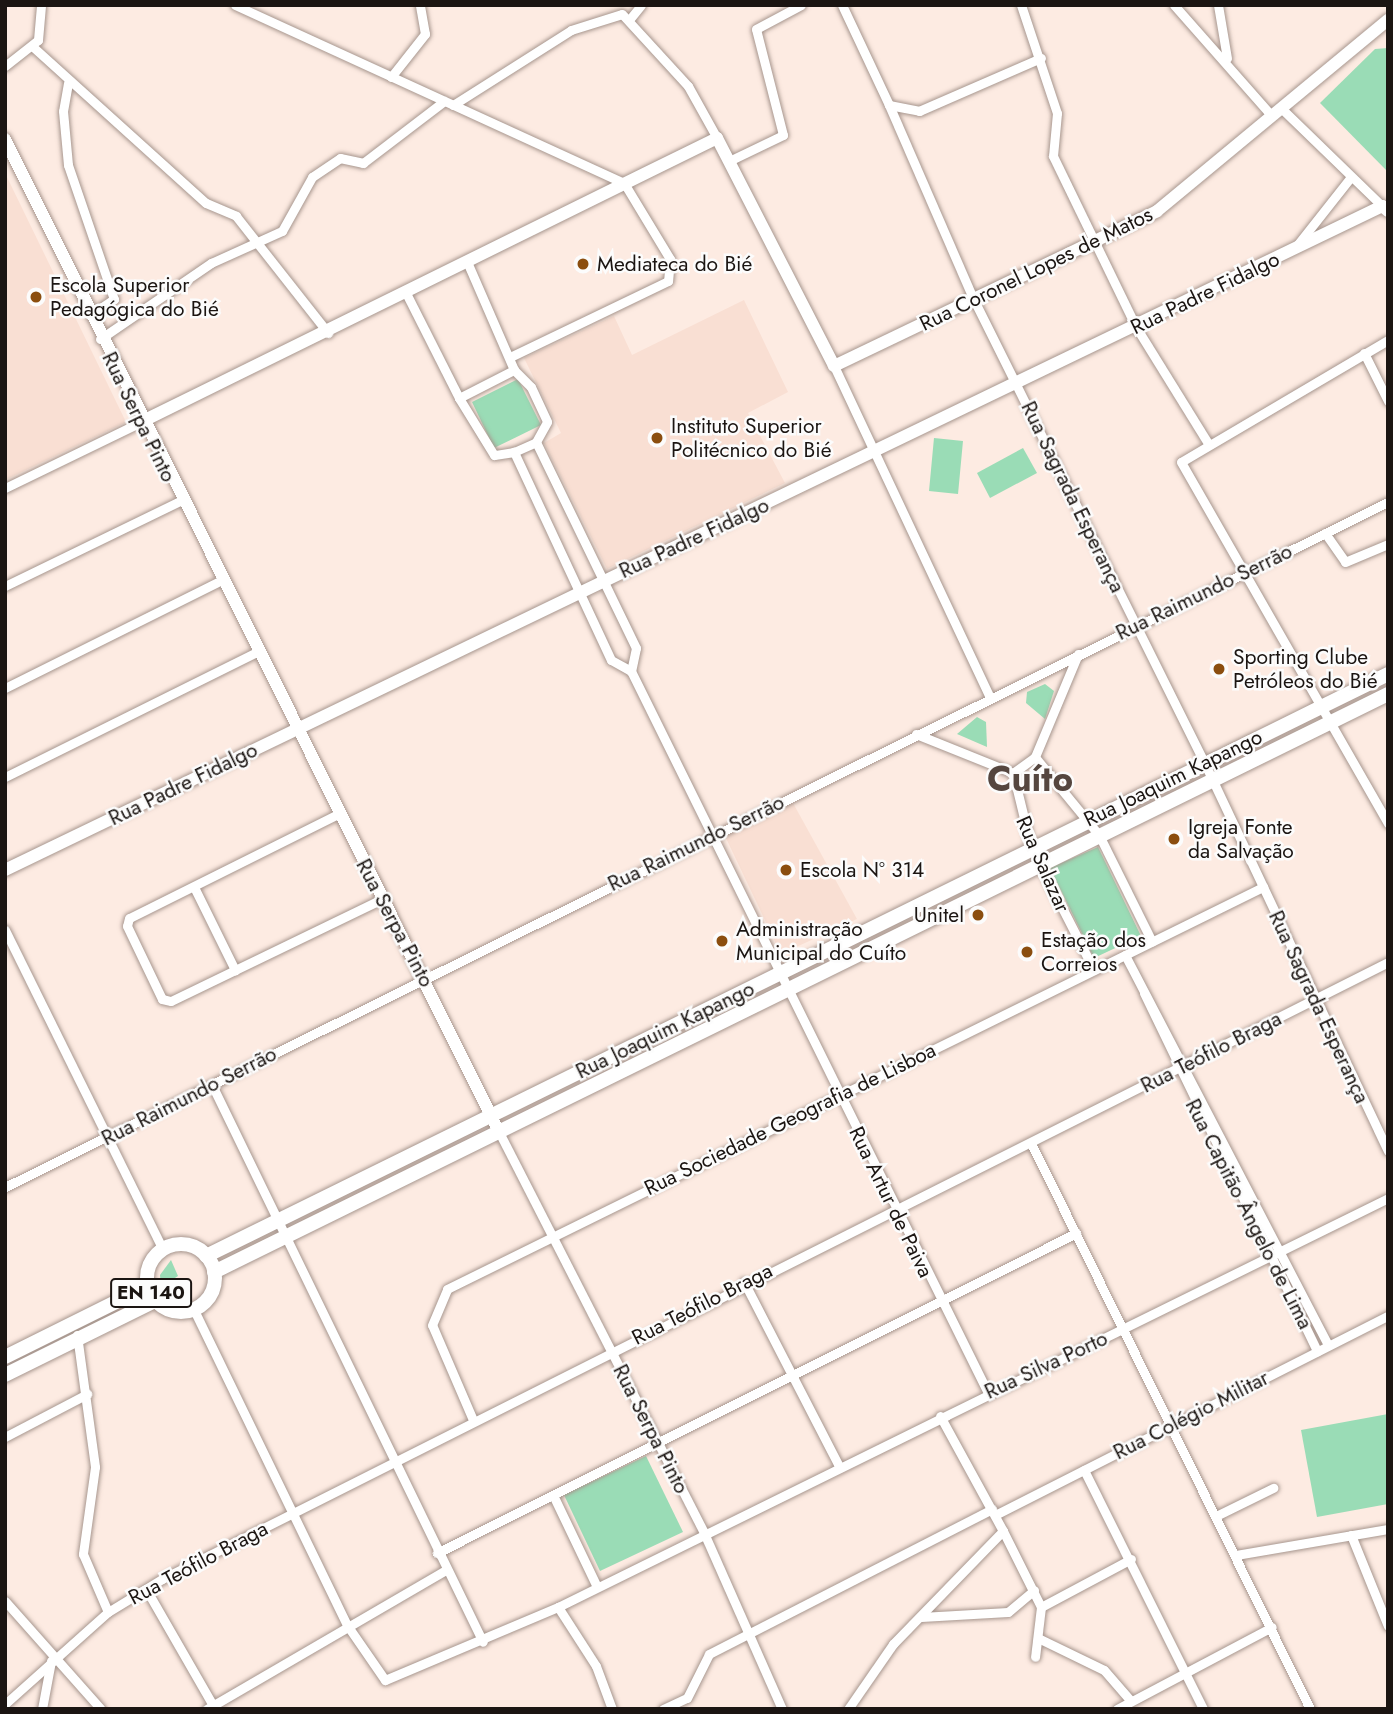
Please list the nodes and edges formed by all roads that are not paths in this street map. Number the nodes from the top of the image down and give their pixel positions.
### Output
1 (41, 5) edge
2 (235, 5) edge
3 (420, 5) edge
4 (641, 5) edge
5 (802, 5) edge
6 (842, 5) edge
7 (1021, 5) edge
8 (1174, 5) edge
9 (1219, 5) edge
10 (623, 13) edge
11 (1388, 20) edge
12 (32, 46) junction
13 (1041, 58) junction
14 (1227, 58) junction
15 (5, 66) edge
16 (391, 77) junction
17 (68, 83) junction
18 (444, 101) junction
19 (453, 105) junction
20 (890, 105) junction
21 (1276, 112) junction
22 (717, 138) junction
23 (5, 139) edge
24 (729, 161) junction
25 (1351, 177) junction
26 (624, 183) junction
27 (1385, 208) edge
28 (1095, 242) junction
29 (261, 245) junction
30 (1295, 248) junction
31 (468, 264) junction
32 (406, 293) junction
33 (973, 298) junction
34 (90, 315) junction
35 (1136, 327) junction
36 (328, 332) junction
37 (100, 339) junction
38 (1388, 340) edge
39 (1364, 353) junction
40 (510, 356) junction
41 (834, 366) junction
42 (514, 370) junction
43 (1018, 384) junction
44 (459, 398) junction
45 (1388, 401) edge
46 (143, 421) junction
47 (536, 443) junction
48 (1208, 443) junction
49 (514, 452) junction
50 (872, 453) junction
51 (5, 488) edge
52 (180, 501) junction
53 (1388, 502) edge
54 (1325, 533) junction
55 (1388, 544) edge
56 (1241, 575) junction
57 (604, 580) junction
58 (220, 581) junction
59 (5, 586) edge
60 (579, 593) junction
61 (1135, 625) junction
62 (257, 652) junction
63 (1078, 654) junction
64 (631, 671) junction
65 (1388, 674) edge
66 (5, 688) edge
67 (1388, 694) edge
68 (990, 698) junction
69 (1318, 707) junction
70 (1327, 724) junction
71 (295, 729) junction
72 (1274, 729) junction
73 (916, 734) junction
74 (1253, 740) junction
75 (1281, 746) junction
76 (1260, 756) junction
77 (1035, 757) junction
78 (1205, 764) junction
79 (1013, 773) junction
80 (5, 777) edge
81 (1213, 780) junction
82 (338, 814) junction
83 (1088, 819) junction
84 (1388, 824) edge
85 (712, 835) junction
86 (1099, 835) junction
87 (1031, 847) junction
88 (1039, 865) junction
89 (5, 870) edge
90 (194, 887) junction
91 (1263, 887) junction
92 (382, 899) junction
93 (909, 909) junction
94 (918, 927) junction
95 (5, 930) edge
96 (1152, 942) junction
97 (1125, 955) junction
98 (1388, 962) edge
99 (235, 970) junction
100 (1094, 970) junction
101 (781, 971) junction
102 (424, 978) junction
103 (790, 991) junction
104 (1147, 998) junction
105 (1314, 999) junction
106 (687, 1020) junction
107 (694, 1037) junction
108 (1187, 1065) junction
109 (591, 1067) junction
110 (1177, 1070) junction
111 (599, 1084) junction
112 (212, 1085) junction
113 (837, 1093) junction
114 (1210, 1111) junction
115 (491, 1116) junction
116 (1200, 1116) junction
117 (499, 1132) junction
118 (109, 1136) junction
119 (1226, 1142) junction
120 (1031, 1143) junction
121 (1216, 1148) junction
122 (1388, 1152) edge
123 (382, 1168) junction
124 (390, 1186) junction
125 (5, 1187) edge
126 (1253, 1197) junction
127 (1388, 1198) edge
128 (1243, 1202) junction
129 (895, 1208) junction
130 (277, 1220) junction
131 (1076, 1233) junction
132 (285, 1237) junction
133 (553, 1237) junction
134 (163, 1249) junction
135 (1281, 1251) junction
136 (206, 1256) junction
137 (1270, 1256) junction
138 (214, 1272) junction
139 (744, 1282) junction
140 (148, 1286) junction
141 (940, 1300) junction
142 (155, 1301) junction
143 (1308, 1306) junction
144 (194, 1310) junction
145 (1298, 1311) junction
146 (1388, 1316) edge
147 (72, 1324) junction
148 (1124, 1329) junction
149 (79, 1339) junction
150 (1328, 1345) junction
151 (610, 1350) junction
152 (1317, 1350) junction
153 (5, 1357) edge
154 (792, 1373) junction
155 (5, 1375) edge
156 (988, 1393) junction
157 (87, 1394) junction
158 (940, 1416) junction
159 (473, 1420) junction
160 (1172, 1426) junction
161 (5, 1437) edge
162 (658, 1443) junction
163 (394, 1460) junction
164 (839, 1466) junction
165 (1084, 1470) junction
166 (1273, 1488) dead end
167 (553, 1495) junction
168 (295, 1511) junction
169 (993, 1512) junction
170 (1216, 1516) junction
171 (1388, 1529) edge
172 (1003, 1531) junction
173 (704, 1533) junction
174 (1351, 1535) junction
175 (438, 1553) junction
176 (1236, 1555) junction
177 (1131, 1559) junction
178 (446, 1570) junction
179 (597, 1587) junction
180 (146, 1589) junction
181 (1034, 1590) junction
182 (5, 1601) edge
183 (558, 1607) junction
184 (1041, 1607) junction
185 (108, 1612) junction
186 (921, 1617) junction
187 (348, 1625) junction
188 (1388, 1626) edge
189 (1272, 1627) junction
190 (746, 1634) junction
191 (1038, 1638) junction
192 (483, 1643) junction
193 (1035, 1657) dead end
194 (52, 1659) junction
195 (1185, 1671) junction
196 (1130, 1700) junction
197 (5, 1704) edge
198 (210, 1706) edge
199 (780, 1708) edge
200 (41, 1709) edge
201 (101, 1709) edge
202 (612, 1709) edge
203 (663, 1709) edge
204 (848, 1709) edge
205 (1117, 1709) edge
206 (1203, 1709) edge
207 (1310, 1709) edge

1 - 12 street
2 - 16 street
3 - 16 street
4 - 10 street
5 - 24 street
6 - 20 street, Rua Sagrada Esperança
7 - 13 street
8 - 14 street
9 - 14 street
10 - 19 street
10 - 22 street
11 - 21 street, Rua Coronel Lopes de Matos
12 - 15 street
12 - 17 street
13 - 20 street
13 - 28 street
14 - 21 street
16 - 18 street
17 - 29 street
17 - 34 street
18 - 19 street
18 - 29 street
19 - 26 street
20 - 33 street, Rua Sagrada Esperança
21 - 25 street
21 - 28 street, Rua Coronel Lopes de Matos
22 - 24 street
22 - 26 street
23 - 34 street, Rua Serpa Pinto
24 - 41 street
25 - 27 street
25 - 30 street
26 - 31 street
26 - 40 street
27 - 30 street, Rua Padre Fidalgo
28 - 33 street, Rua Coronel Lopes de Matos
28 - 35 street
29 - 36 street
29 - 37 street
30 - 35 street, Rua Padre Fidalgo
31 - 32 street
31 - 40 street
32 - 36 street
32 - 44 street
33 - 41 street, Rua Coronel Lopes de Matos
33 - 43 street, Rua Sagrada Esperança
34 - 37 street, Rua Serpa Pinto
35 - 43 street, Rua Padre Fidalgo
35 - 48 street
36 - 46 street
37 - 46 street, Rua Serpa Pinto
38 - 39 street
39 - 45 street
39 - 48 street
40 - 42 street
41 - 50 street
42 - 44 street
42 - 47 street
43 - 50 street, Rua Padre Fidalgo
43 - 61 street, Rua Sagrada Esperança
44 - 49 street
46 - 51 street
46 - 52 street, Rua Serpa Pinto
47 - 49 street
47 - 57 street
48 - 56 street
49 - 60 street
50 - 57 street, Rua Padre Fidalgo
50 - 68 street
52 - 58 street, Rua Serpa Pinto
52 - 59 street
53 - 54 street, Rua Raimundo Serrão
54 - 55 street
54 - 56 street, Rua Raimundo Serrão
56 - 61 street, Rua Raimundo Serrão
56 - 69 street
57 - 60 street, Rua Padre Fidalgo
57 - 64 street
58 - 62 street, Rua Serpa Pinto
58 - 66 street
60 - 64 street
60 - 71 street, Rua Padre Fidalgo
61 - 63 street, Rua Raimundo Serrão
61 - 78 street, Rua Sagrada Esperança
62 - 71 street, Rua Serpa Pinto
62 - 80 street
63 - 68 street, Rua Raimundo Serrão
63 - 77 street
64 - 85 street, Rua Artur de Paiva
65 - 69 main road, Rua Joaquim Kapango / EN 140
67 - 70 main road, Rua Joaquim Kapango / EN 140
68 - 73 street, Rua Raimundo Serrão
69 - 70 street
69 - 72 main road, Rua Joaquim Kapango / EN 140
70 - 75 main road, Rua Joaquim Kapango / EN 140
70 - 84 street
71 - 82 street, Rua Serpa Pinto
71 - 89 street, Rua Padre Fidalgo
72 - 74 main road, Rua Joaquim Kapango / EN 140
72 - 75 main road
73 - 79 street
73 - 85 street, Rua Raimundo Serrão
74 - 76 main road
74 - 78 main road, Rua Joaquim Kapango / EN 140
75 - 76 main road, Rua Joaquim Kapango / EN 140
76 - 81 main road, Rua Joaquim Kapango / EN 140
77 - 79 street
77 - 83 street
78 - 81 street, Rua Sagrada Esperança
78 - 83 main road, Rua Joaquim Kapango / EN 140
79 - 87 street, Rua Salazar
81 - 86 main road, Rua Joaquim Kapango / EN 140
81 - 91 street, Rua Sagrada Esperança
82 - 90 street
82 - 92 street, Rua Serpa Pinto
83 - 86 street
83 - 87 main road, Rua Joaquim Kapango / EN 140
85 - 101 street, Rua Artur de Paiva
85 - 102 street, Rua Raimundo Serrão
86 - 88 main road, Rua Joaquim Kapango / EN 140
86 - 96 street
87 - 88 street, Rua Salazar
87 - 93 main road, Rua Joaquim Kapango / EN 140
88 - 94 main road, Rua Joaquim Kapango / EN 140
88 - 100 street, Rua Salazar
90 - 99 street
90 - 99 street
91 - 96 street, Rua Sociedade Geografia de Lisboa
91 - 105 street, Rua Sagrada Esperança
92 - 99 street
92 - 102 street, Rua Serpa Pinto
93 - 94 main road
93 - 101 main road, Rua Joaquim Kapango / EN 140
94 - 103 main road, Rua Joaquim Kapango / EN 140
95 - 118 street
96 - 97 street, Rua Sociedade Geografia de Lisboa
97 - 100 street, Rua Sociedade Geografia de Lisboa
97 - 104 street, Rua Capitão Ângelo de Lima
98 - 105 street, Rua Teófilo Braga
100 - 113 street, Rua Sociedade Geografia de Lisboa
101 - 103 street, Rua Artur de Paiva
101 - 106 main road, Rua Joaquim Kapango / EN 140
102 - 112 street, Rua Raimundo Serrão
102 - 115 street, Rua Serpa Pinto
103 - 107 main road, Rua Joaquim Kapango / EN 140
103 - 113 street, Rua Artur de Paiva
104 - 108 street, Rua Capitão Ângelo de Lima
104 - 110 street, Rua Capitão Ângelo de Lima
105 - 108 street, Rua Teófilo Braga
105 - 122 street, Rua Sagrada Esperança
106 - 107 main road
106 - 109 main road, Rua Joaquim Kapango / EN 140
107 - 111 main road, Rua Joaquim Kapango / EN 140
108 - 110 street, Rua Teófilo Braga
108 - 114 street, Rua Capitão Ângelo de Lima
109 - 111 main road
109 - 115 main road, Rua Joaquim Kapango / EN 140
110 - 116 street, Rua Capitão Ângelo de Lima
110 - 120 street, Rua Teófilo Braga
111 - 117 main road, Rua Joaquim Kapango / EN 140
112 - 118 street, Rua Raimundo Serrão
112 - 130 street
113 - 129 street, Rua Artur de Paiva
113 - 133 street, Rua Sociedade Geografia de Lisboa
114 - 116 street
114 - 119 street, Rua Capitão Ângelo de Lima
115 - 117 street, Rua Serpa Pinto
115 - 123 main road, Rua Joaquim Kapango / EN 140
116 - 121 street, Rua Capitão Ângelo de Lima
117 - 124 main road, Rua Joaquim Kapango / EN 140
117 - 133 street, Rua Serpa Pinto
118 - 125 street, Rua Raimundo Serrão
118 - 134 street
119 - 121 street
119 - 126 street, Rua Capitão Ângelo de Lima
120 - 129 street, Rua Teófilo Braga
120 - 131 street
121 - 128 street, Rua Capitão Ângelo de Lima
123 - 124 main road
123 - 130 main road, Rua Joaquim Kapango / EN 140
124 - 132 main road, Rua Joaquim Kapango / EN 140
126 - 128 street
126 - 135 street, Rua Capitão Ângelo de Lima
127 - 135 street, Rua Silva Porto
128 - 137 street, Rua Capitão Ângelo de Lima
129 - 139 street, Rua Teófilo Braga
129 - 141 street, Rua Artur de Paiva
130 - 132 street
130 - 136 main road, Rua Joaquim Kapango / EN 140
131 - 141 street
131 - 148 street
132 - 138 main road, Rua Joaquim Kapango / EN 140
132 - 163 street
133 - 151 street, Rua Serpa Pinto
133 - 159 street, Rua Sociedade Geografia de Lisboa
134 - 136 main road, EN 140
134 - 140 main road, EN 140
135 - 137 street, Rua Silva Porto
135 - 143 street, Rua Capitão Ângelo de Lima
136 - 138 main road, EN 140
137 - 145 street, Rua Capitão Ângelo de Lima
137 - 148 street, Rua Silva Porto
138 - 144 main road, EN 140
139 - 151 street, Rua Teófilo Braga
139 - 154 street
140 - 142 main road, EN 140
140 - 147 main road, EN 140
141 - 154 street
141 - 156 street, Rua Artur de Paiva
142 - 144 main road, EN 140
142 - 149 main road, EN 140
143 - 145 street
143 - 150 street, Rua Capitão Ângelo de Lima
144 - 168 street
145 - 152 street, Rua Capitão Ângelo de Lima
146 - 150 street, Rua Colégio Militar
147 - 149 street
147 - 153 main road, EN 140
148 - 156 street, Rua Silva Porto
148 - 160 street
149 - 155 main road, EN 140
149 - 157 street
150 - 152 street, Rua Colégio Militar
151 - 159 street, Rua Teófilo Braga
151 - 162 street, Rua Serpa Pinto
152 - 160 street, Rua Colégio Militar
154 - 162 street
154 - 164 street
156 - 158 street, Rua Silva Porto
157 - 161 street
157 - 185 street
158 - 164 street, Rua Silva Porto
158 - 169 street
159 - 163 street, Rua Teófilo Braga
160 - 165 street, Rua Colégio Militar
160 - 170 street
162 - 167 street
162 - 173 street, Rua Serpa Pinto
163 - 168 street, Rua Teófilo Braga
163 - 175 street
164 - 173 street, Rua Silva Porto
165 - 169 street, Rua Colégio Militar
165 - 177 street
166 - 170 street
167 - 175 street
167 - 179 street
168 - 180 street, Rua Teófilo Braga
168 - 187 street
169 - 172 street
169 - 190 street, Rua Colégio Militar
170 - 176 street
171 - 174 street
172 - 181 street
172 - 186 street
173 - 179 street, Rua Silva Porto
173 - 190 street, Rua Serpa Pinto
174 - 176 street
174 - 188 street
175 - 178 street
176 - 189 street
177 - 184 street
177 - 195 street
178 - 187 street
178 - 192 street
179 - 183 street, Rua Silva Porto
180 - 185 street, Rua Teófilo Braga
180 - 198 street
181 - 184 street
181 - 186 street
182 - 194 street
183 - 192 street, Rua Silva Porto
183 - 202 street
184 - 191 street
185 - 194 street, Rua Teófilo Braga
186 - 204 street
187 - 192 street, Rua Silva Porto
187 - 198 street
189 - 195 street
189 - 207 street
190 - 199 street, Rua Serpa Pinto
190 - 203 street, Rua Colégio Militar
191 - 193 street
191 - 196 street
194 - 197 street, Rua Teófilo Braga
194 - 200 street
194 - 201 street
195 - 196 street
195 - 206 street
196 - 205 street

